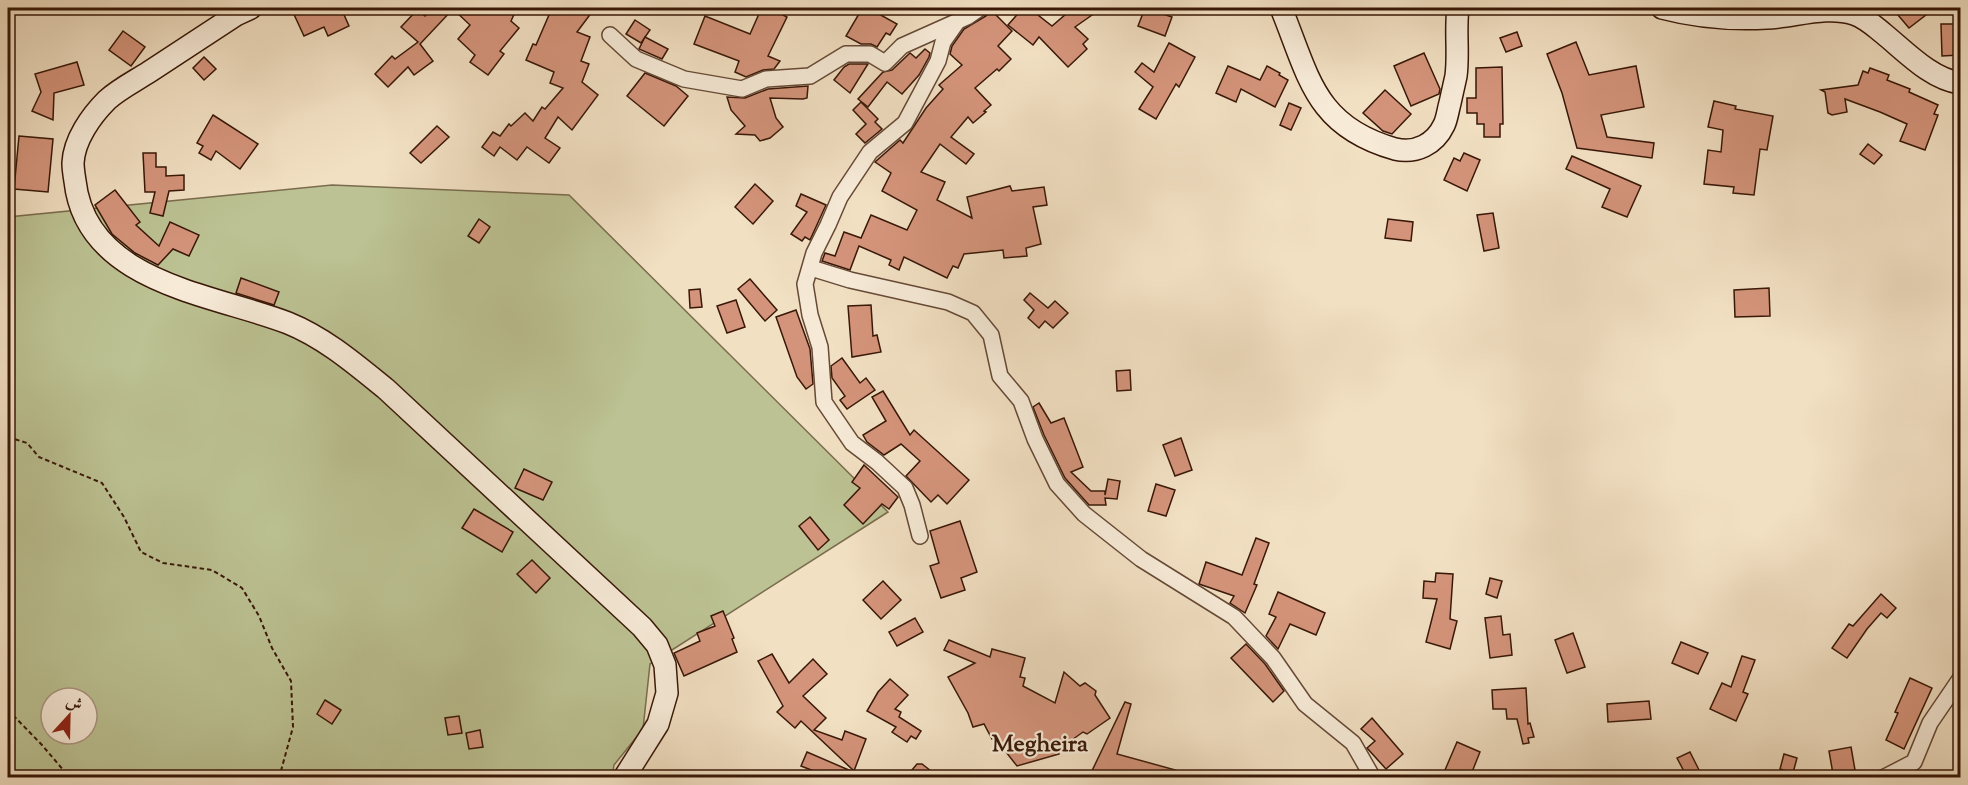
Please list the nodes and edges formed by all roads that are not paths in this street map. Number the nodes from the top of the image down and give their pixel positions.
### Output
1 (251, 8) edge
2 (980, 8) edge
3 (1281, 8) edge
4 (1458, 8) edge
5 (1662, 8) edge
6 (957, 22) junction
7 (610, 35) dead end
8 (1960, 83) edge
9 (811, 268) junction
10 (920, 536) dead end
11 (1960, 679) edge
12 (624, 777) edge
13 (1373, 777) edge
14 (1884, 777) edge

1 - 12 main road
2 - 6 street
3 - 4 main road
5 - 8 main road
6 - 7 street
6 - 9 street
9 - 10 street
9 - 13 street
11 - 14 street

